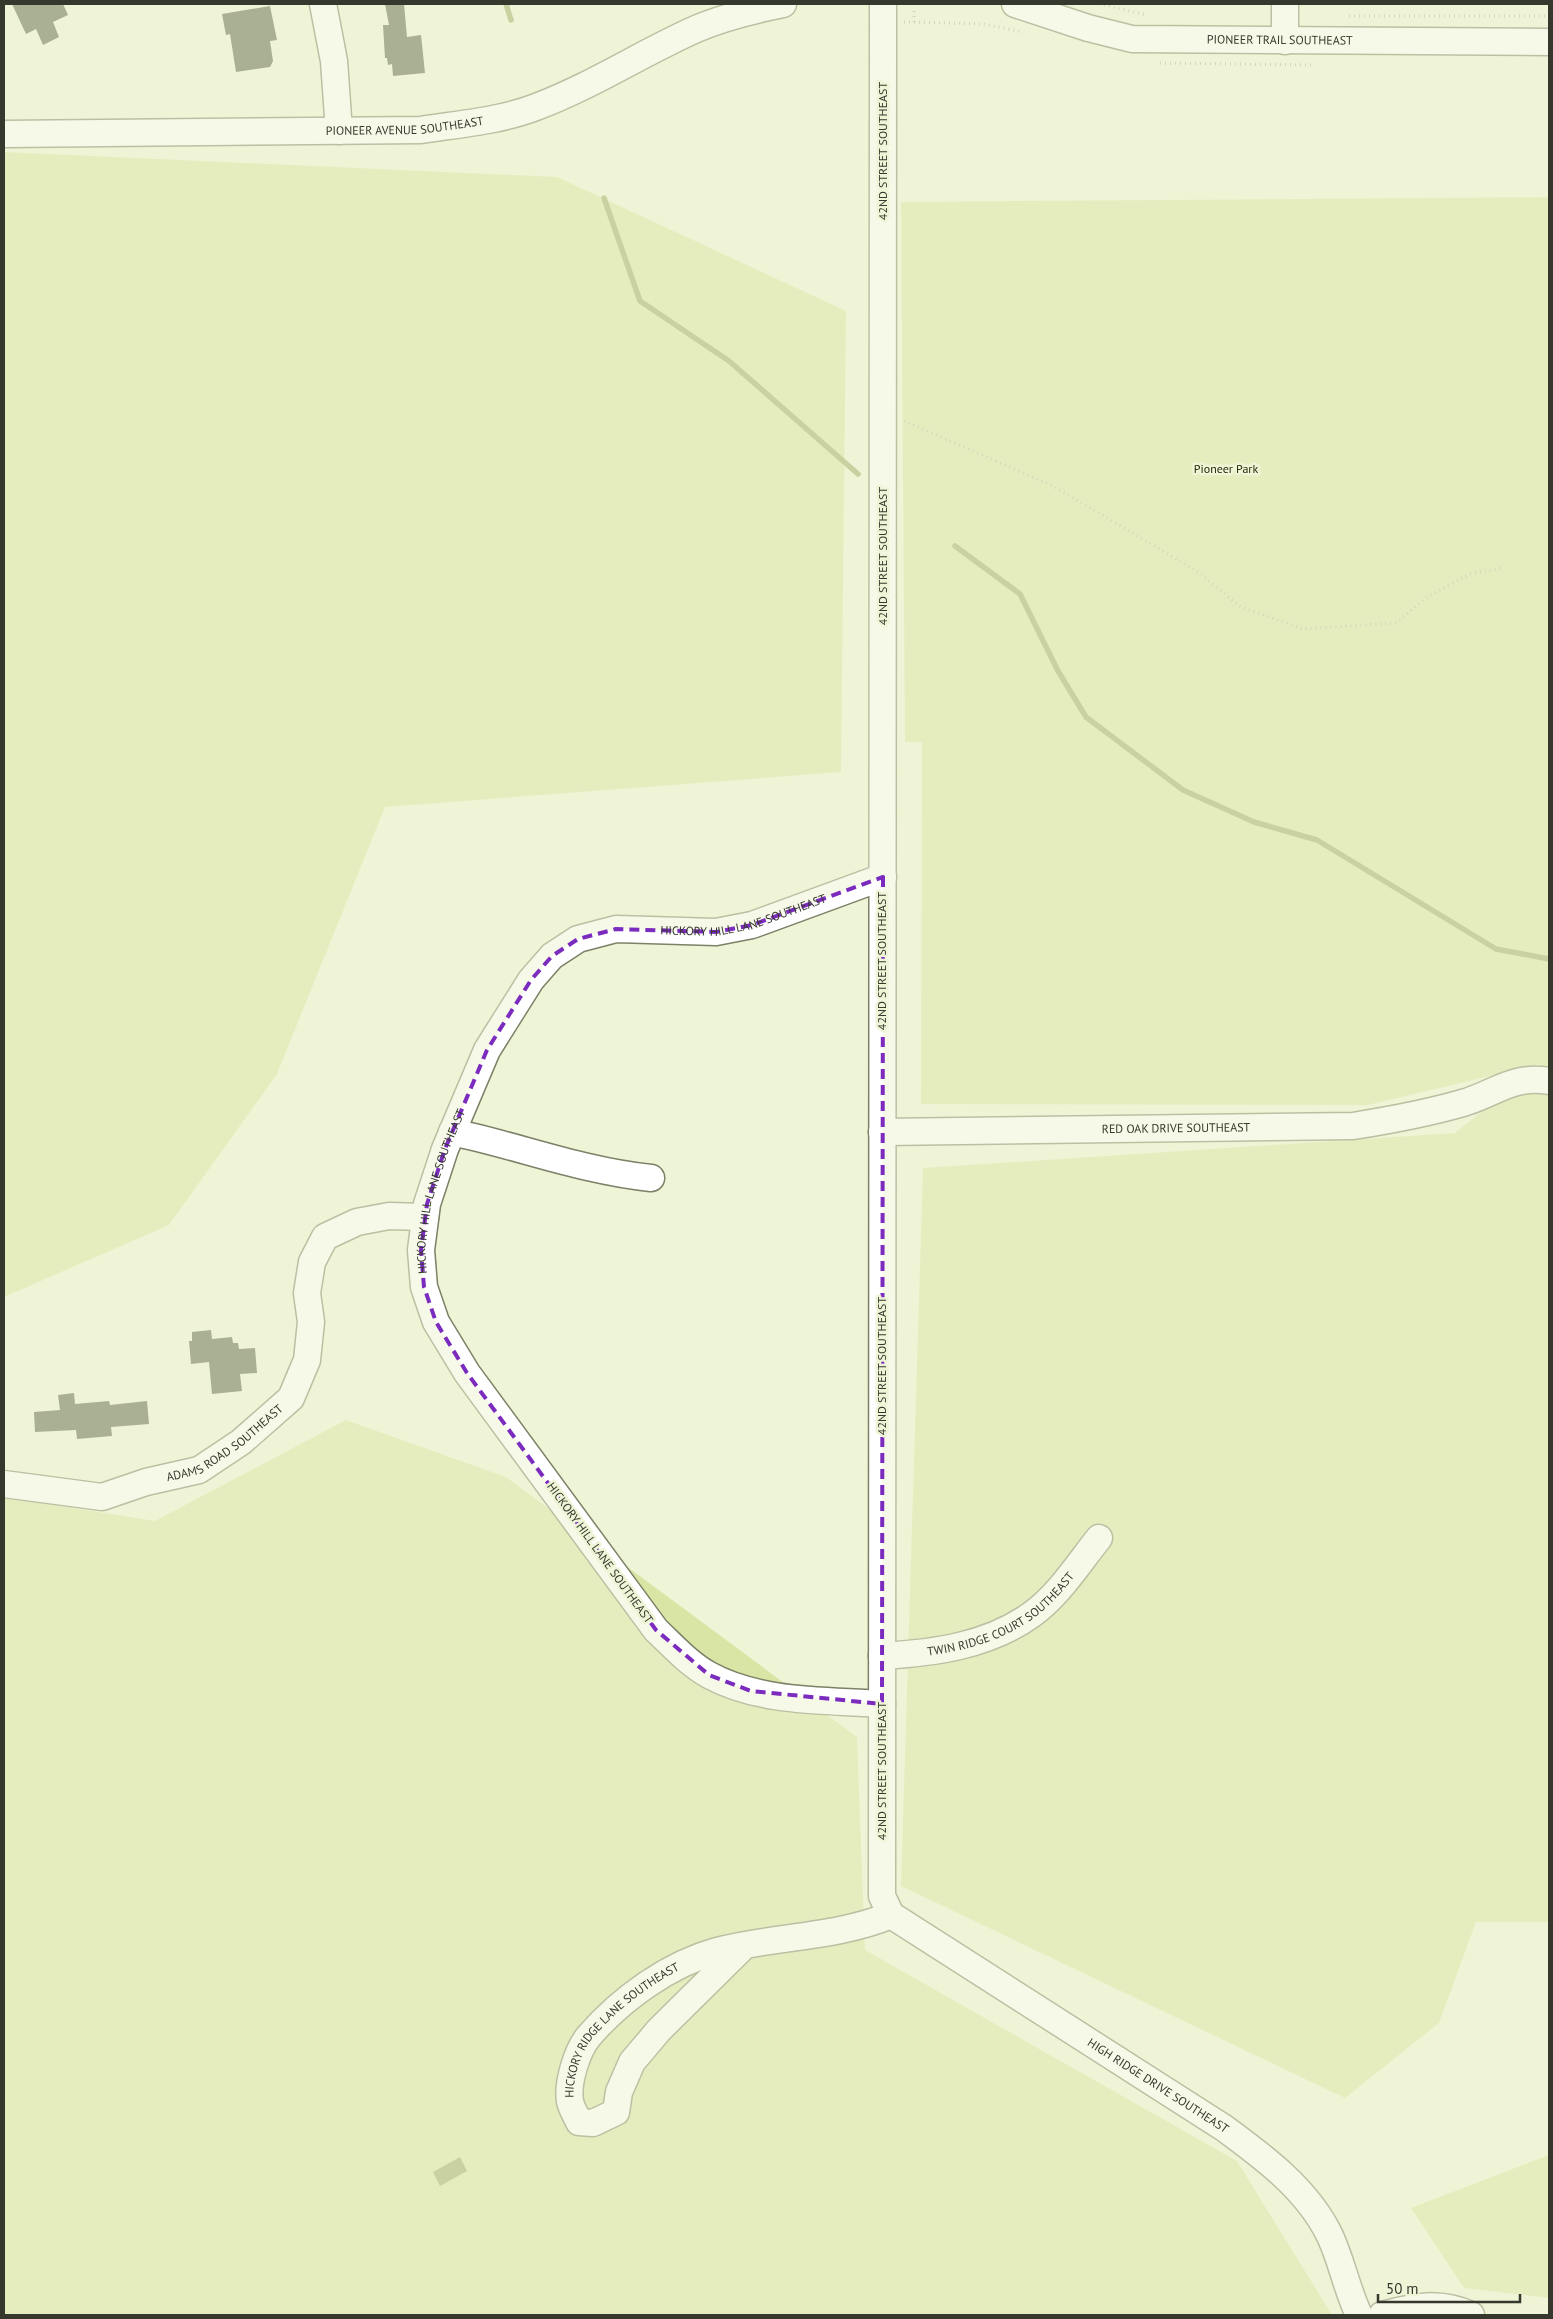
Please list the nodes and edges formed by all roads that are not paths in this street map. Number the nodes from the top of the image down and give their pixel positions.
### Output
1 (323, 4) edge
2 (783, 4) edge
3 (1015, 4) edge
4 (1285, 4) edge
5 (737, 9) edge
6 (891, 13) edge
7 (1285, 40) junction
8 (1549, 42) edge
9 (339, 131) junction
10 (4, 134) edge
11 (882, 876) junction
12 (1549, 1081) edge
13 (452, 1132) junction
14 (882, 1132) junction
15 (651, 1178) dead end
16 (425, 1217) junction
17 (4, 1484) edge
18 (1099, 1538) dead end
19 (882, 1656) junction
20 (882, 1704) junction
21 (891, 1915) junction
22 (744, 1946) junction
23 (1359, 2315) edge
24 (1382, 2315) edge
25 (1470, 2315) edge

1 - 9 street
2 - 5 street, PIONEER AVENUE SOUTHEAST
3 - 7 street, PIONEER TRAIL SOUTHEAST
4 - 7 street
5 - 9 street, PIONEER AVENUE SOUTHEAST
6 - 11 street, 42ND STREET SOUTHEAST
7 - 8 street, PIONEER TRAIL SOUTHEAST
9 - 10 street, PIONEER AVENUE SOUTHEAST
11 - 13 street, HICKORY HILL LANE SOUTHEAST
11 - 14 street, 42ND STREET SOUTHEAST
12 - 14 street, RED OAK DRIVE SOUTHEAST
13 - 15 street
13 - 16 street, HICKORY HILL LANE SOUTHEAST
14 - 19 street, 42ND STREET SOUTHEAST
16 - 17 street, ADAMS ROAD SOUTHEAST
16 - 20 street, HICKORY HILL LANE SOUTHEAST
18 - 19 street, TWIN RIDGE COURT SOUTHEAST
19 - 20 street, 42ND STREET SOUTHEAST
20 - 21 street, 42ND STREET SOUTHEAST
21 - 22 street, HICKORY RIDGE LANE SOUTHEAST
21 - 23 street, HIGH RIDGE DRIVE SOUTHEAST
22 - 22 street, HICKORY RIDGE LANE SOUTHEAST
24 - 25 street

